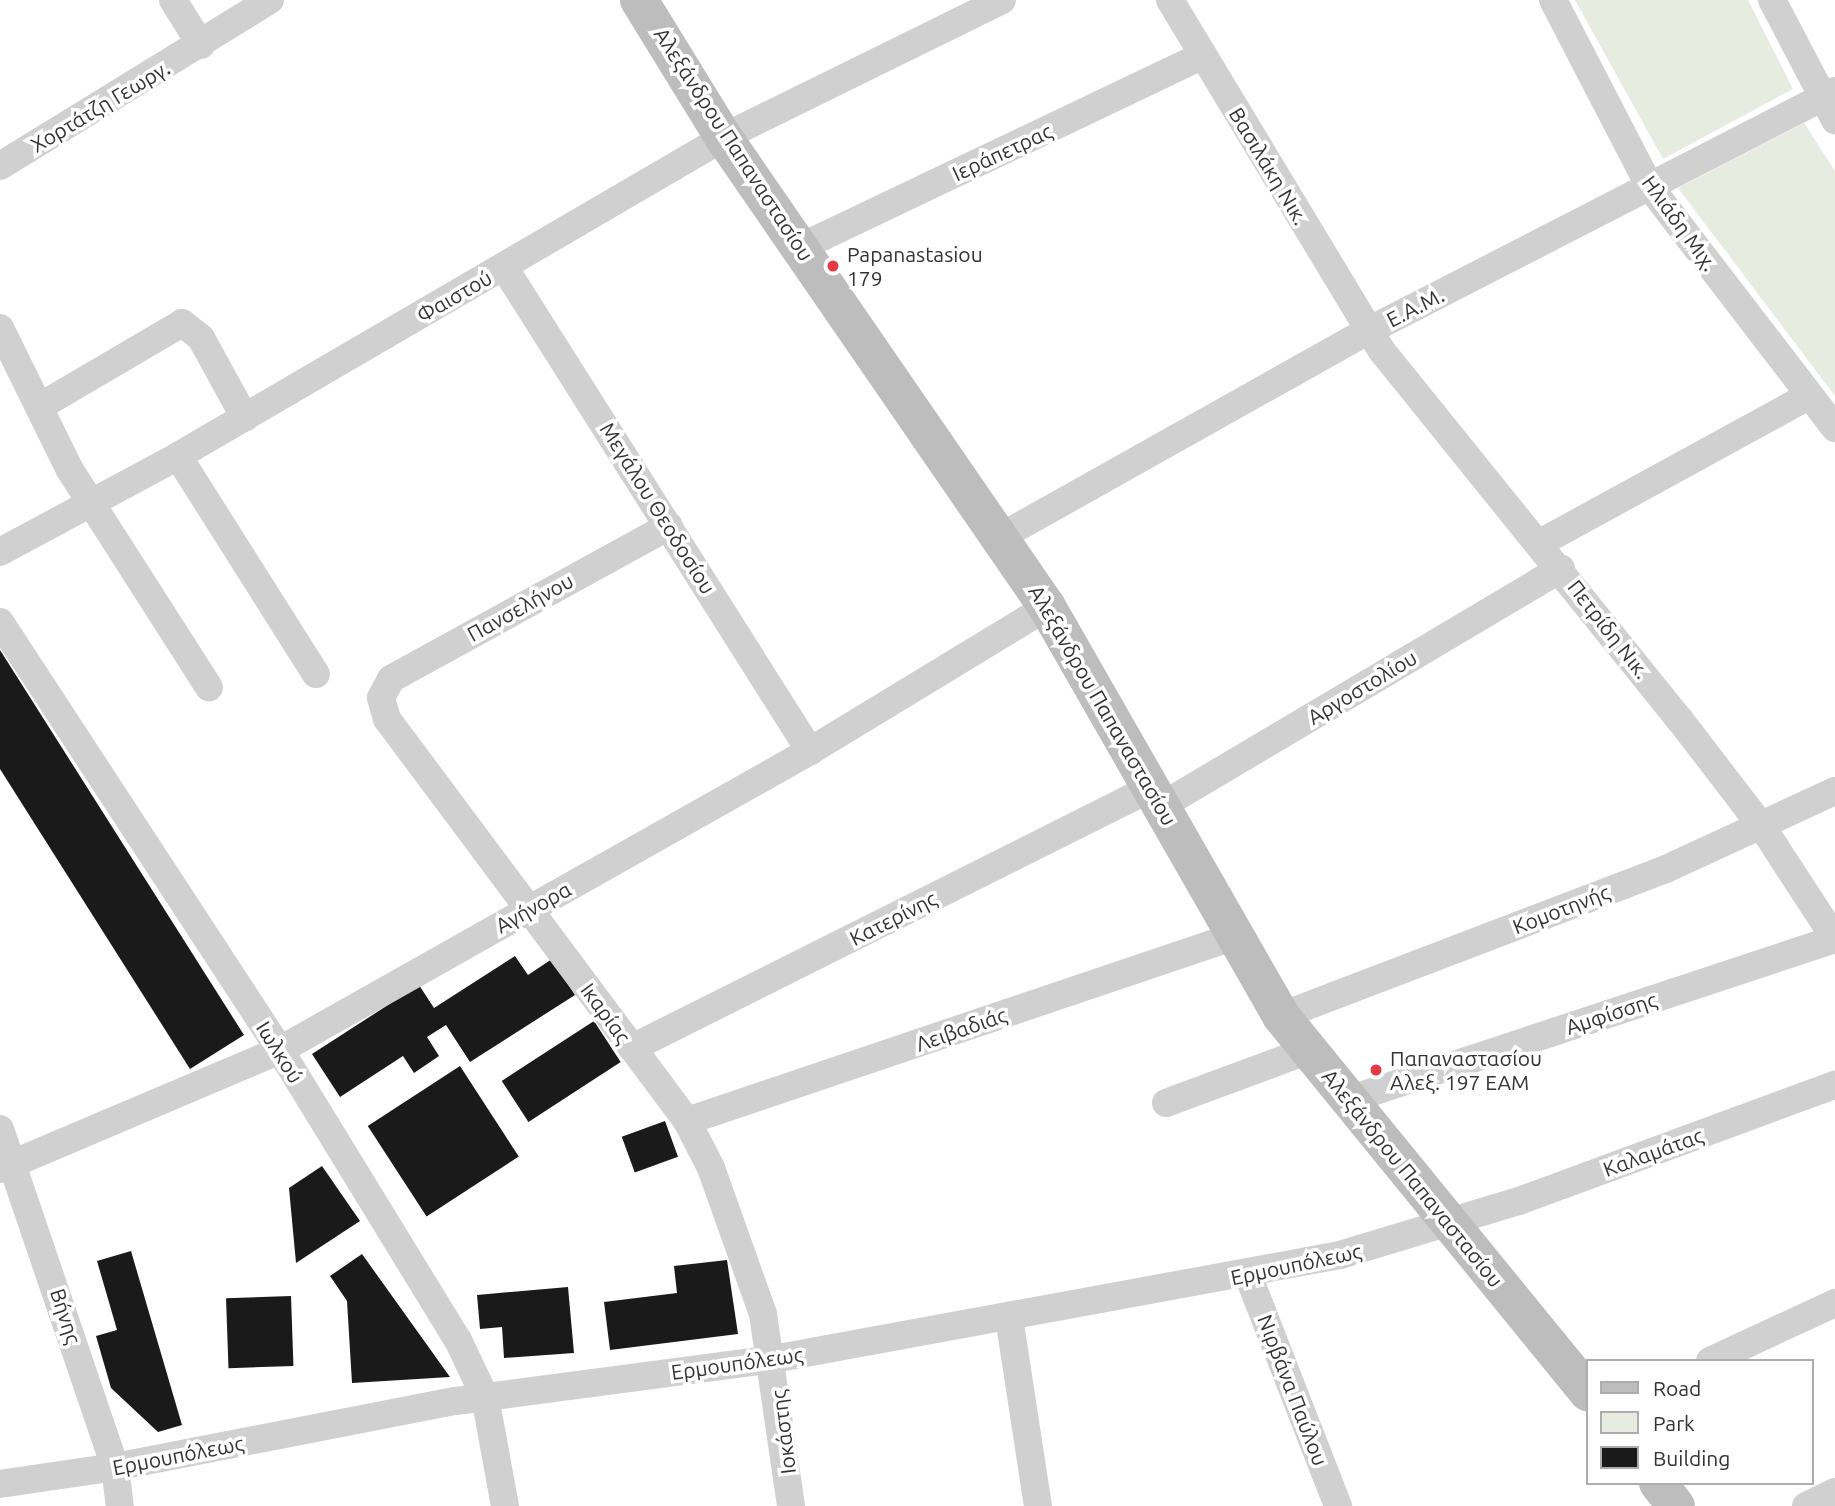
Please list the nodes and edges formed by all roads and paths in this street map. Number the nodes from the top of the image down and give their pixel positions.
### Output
1 (173, 0) edge
2 (270, 0) edge
3 (639, 0) edge
4 (1002, 0) edge
5 (1170, 0) edge
6 (1553, 0) edge
7 (1772, 0) edge
8 (201, 45) junction
9 (1202, 56) junction
10 (1831, 103) edge
11 (727, 136) junction
12 (0, 166) edge
13 (1650, 187) junction
14 (801, 247) junction
15 (504, 267) junction
16 (0, 328) edge
17 (1368, 331) junction
18 (1809, 396) junction
19 (39, 407) junction
20 (245, 418) junction
21 (1835, 428) edge
22 (178, 456) junction
23 (90, 503) junction
24 (669, 526) junction
25 (1002, 536) junction
26 (1539, 544) junction
27 (0, 552) edge
28 (1561, 569) junction
29 (1047, 607) junction
30 (0, 622) edge
31 (316, 674) dead end
32 (209, 687) dead end
33 (381, 698) joint
34 (810, 751) junction
35 (1835, 791) edge
36 (1158, 796) junction
37 (1763, 828) junction
38 (530, 909) junction
39 (1235, 936) junction
40 (1835, 939) edge
41 (1281, 1016) junction
42 (632, 1048) junction
43 (280, 1051) junction
44 (1309, 1051) junction
45 (1835, 1085) edge
46 (1348, 1100) junction
47 (1166, 1103) dead end
48 (687, 1121) junction
49 (0, 1129) edge
50 (8, 1166) edge
51 (1460, 1221) junction
52 (1248, 1275) junction
53 (1835, 1303) edge
54 (1009, 1317) junction
55 (774, 1359) junction
56 (1714, 1359) edge
57 (1587, 1392) edge
58 (485, 1397) junction
59 (115, 1467) junction
60 (0, 1484) edge
61 (1660, 1485) edge
62 (1835, 1492) edge
63 (120, 1506) edge
64 (505, 1506) edge
65 (791, 1506) edge
66 (1038, 1506) edge
67 (1338, 1506) edge
68 (1676, 1506) edge
69 (1806, 1506) edge

1 - 8 street
2 - 8 street, Χορτάτζη Γεωργ.
3 - 11 main road, Αλεξάνδρου Παπαναστασίου
4 - 11 street
5 - 9 street, Βασιλάκη Νικ.
6 - 13 street, Ηλιάδη Μιχ.
7 - 10 street
8 - 12 street, Χορτάτζη Γεωργ.
9 - 14 street, Ιεράπετρας
9 - 17 street, Βασιλάκη Νικ.
10 - 13 street, Ε.Α.Μ.
11 - 14 main road, Αλεξάνδρου Παπαναστασίου
11 - 15 street, Φαιστού
13 - 17 street, Ε.Α.Μ.
13 - 18 street, Ηλιάδη Μιχ.
14 - 25 main road, Αλεξάνδρου Παπαναστασίου
15 - 20 street, Φαιστού
15 - 24 street, Μεγάλου Θεοδοσίου
16 - 19 street
17 - 25 street, Ε.Α.Μ.
17 - 26 street, Πετρίδη Νικ.
18 - 21 street, Ηλιάδη Μιχ.
18 - 26 street
19 - 20 street
19 - 23 street
20 - 22 street, Φαιστού
22 - 23 street, Φαιστού
22 - 31 street
23 - 27 street, Φαιστού
23 - 32 street
24 - 33 street, Πανσελήνου
24 - 34 street, Μεγάλου Θεοδοσίου
25 - 29 main road, Αλεξάνδρου Παπαναστασίου
26 - 28 street, Πετρίδη Νικ.
28 - 36 street, Αργοστολίου
28 - 37 street, Πετρίδη Νικ.
29 - 34 street, Αγήνορα
29 - 36 main road, Αλεξάνδρου Παπαναστασίου
30 - 43 street, Ιωλκού
33 - 38 street, Ικαρίας
34 - 38 street, Αγήνορα
35 - 37 street, Κομοτηνής
36 - 39 main road, Αλεξάνδρου Παπαναστασίου
36 - 42 street, Κατερίνης
37 - 40 street, Πετρίδη Νικ.
37 - 41 street, Κομοτηνής
38 - 42 street, Ικαρίας
38 - 43 street, Αγήνορα
39 - 41 main road, Αλεξάνδρου Παπαναστασίου
39 - 48 street, Λειβαδιάς
40 - 46 street, Αμφίσσης
41 - 44 main road, Αλεξάνδρου Παπαναστασίου
42 - 48 street, Ικαρίας
43 - 50 street, Αγήνορα
43 - 58 street, Ιωλκού
44 - 46 main road, Αλεξάνδρου Παπαναστασίου
44 - 47 street
45 - 51 street, Καλαμάτας
46 - 51 main road, Αλεξάνδρου Παπαναστασίου
48 - 55 street, Ικαρίας
49 - 50 street, Βήνης
50 - 59 street, Βήνης
51 - 52 street, Ερμουπόλεως
51 - 57 main road, Αλεξάνδρου Παπαναστασίου
52 - 54 street, Ερμουπόλεως
52 - 67 street, Νιρβάνα Παύλου
53 - 56 street
54 - 55 street, Ερμουπόλεως
54 - 66 street
55 - 58 street, Ερμουπόλεως
55 - 65 street, Ιοκάστης
58 - 59 street, Ερμουπόλεως
58 - 64 street, Ιωλκού
59 - 60 street, Ερμουπόλεως
59 - 63 street, Βήνης
61 - 68 main road
62 - 69 street

